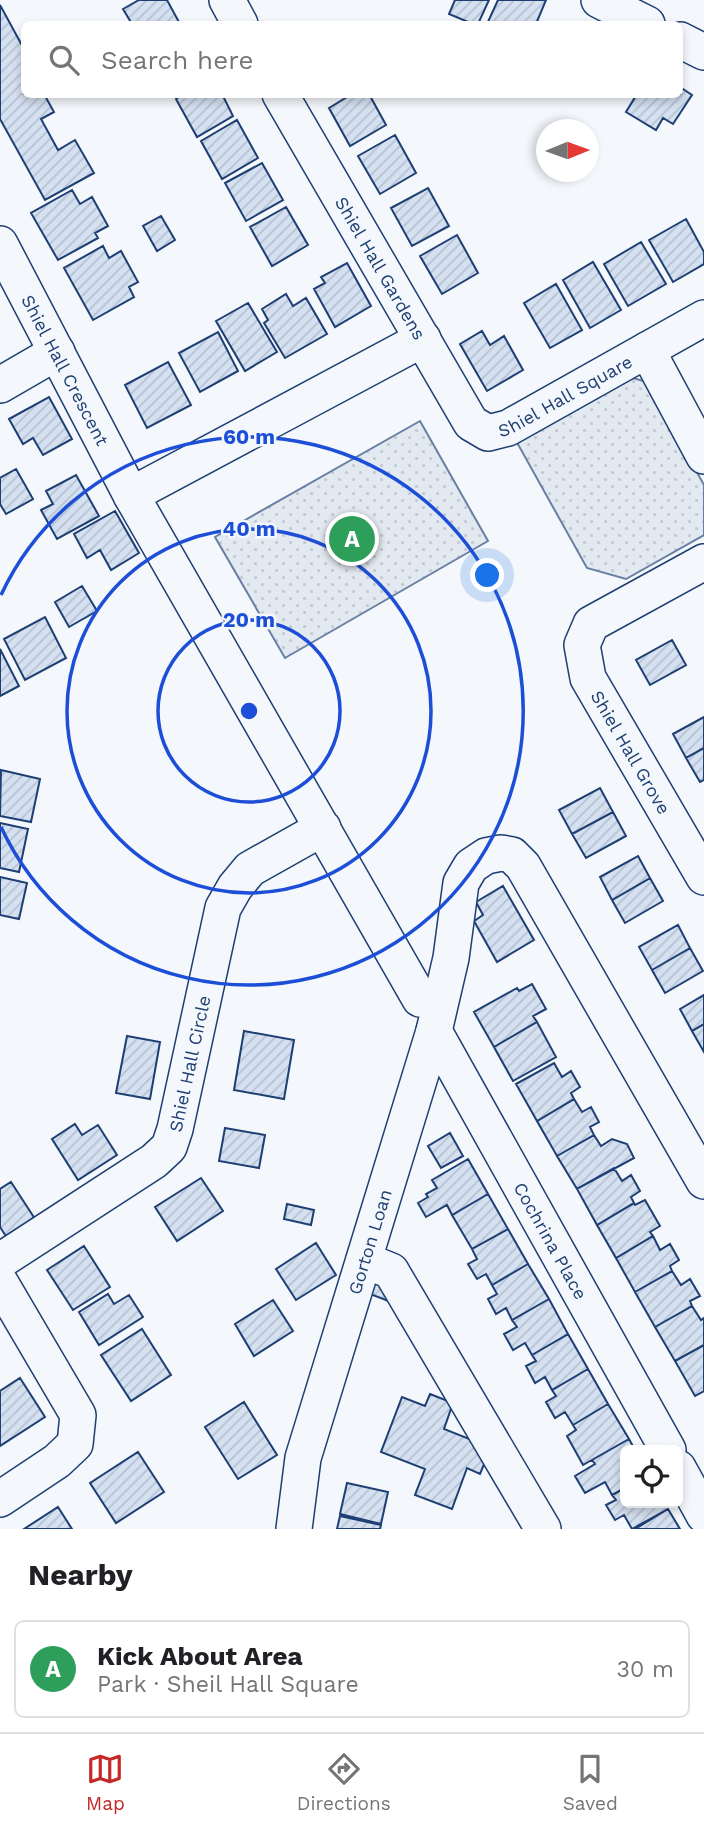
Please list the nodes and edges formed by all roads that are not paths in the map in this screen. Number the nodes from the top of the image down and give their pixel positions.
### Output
1 (227, 0) edge
2 (599, 0) edge
3 (238, 21) edge
4 (641, 21) edge
5 (683, 42) edge
6 (704, 52) edge
7 (282, 98) edge
8 (0, 244) edge
9 (704, 318) edge
10 (423, 340) junction
11 (647, 350) junction
12 (57, 352) junction
13 (0, 385) edge
14 (488, 433) joint
15 (704, 456) edge
16 (131, 495) junction
17 (704, 562) edge
18 (323, 828) junction
19 (704, 877) edge
20 (420, 999) dead end
21 (434, 1031) junction
22 (704, 1181) edge
23 (364, 1260) junction
24 (0, 1261) edge
25 (0, 1282) edge
26 (665, 1445) edge
27 (683, 1477) edge
28 (0, 1499) edge
29 (704, 1515) edge
30 (294, 1529) edge
31 (543, 1529) edge

1 - 3 street
2 - 4 street
5 - 6 street
7 - 10 street, Shiel Hall Gardens
8 - 12 street, Shiel Hall Crescent
9 - 11 street
10 - 14 street, Shiel Hall Gardens
10 - 16 street
11 - 14 street, Shiel Hall Square
11 - 15 street, Shiel Hall Square
12 - 13 street
12 - 16 street, Shiel Hall Crescent
16 - 18 street
17 - 19 street, Shiel Hall Grove
18 - 20 street
18 - 24 street, Shiel Hall Circle
21 - 22 street, Gorton Loan
21 - 23 street, Gorton Loan
21 - 26 street, Cochrina Place
23 - 30 street, Gorton Loan
23 - 31 street
25 - 28 street
27 - 29 street

